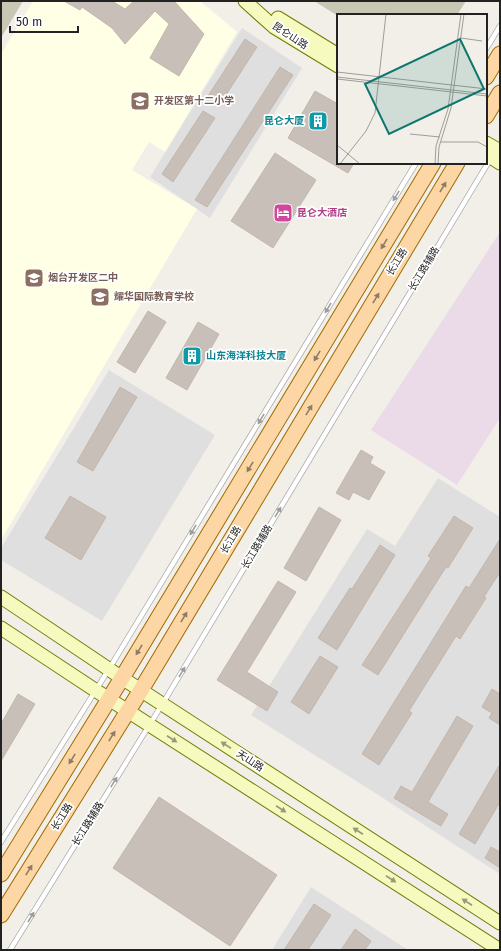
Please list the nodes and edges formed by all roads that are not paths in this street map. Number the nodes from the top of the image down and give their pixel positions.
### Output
1 (245, 1) edge
2 (258, 1) edge
3 (500, 26) edge
4 (487, 46) edge
5 (337, 53) edge
6 (500, 54) edge
7 (337, 65) edge
8 (487, 75) edge
9 (500, 94) edge
10 (487, 114) edge
11 (494, 151) edge
12 (487, 163) edge
13 (415, 164) edge
14 (432, 164) edge
15 (456, 164) edge
16 (486, 164) edge
17 (1, 597) edge
18 (1, 628) edge
19 (109, 668) junction
20 (122, 678) junction
21 (95, 690) junction
22 (140, 690) junction
23 (109, 699) junction
24 (163, 704) junction
25 (127, 710) junction
26 (150, 724) junction
27 (1, 842) edge
28 (1, 874) edge
29 (1, 915) edge
30 (500, 924) edge
31 (10, 950) edge
32 (500, 950) edge

1 - 7 street, 昆仑山路
2 - 5 street, 昆仑山路
3 - 4 lane
6 - 8 main road
9 - 10 main road
12 -> 11 lane, 长江路辅路
13 -> 19 lane
14 -> 20 main road, 长江路
22 -> 15 main road, 长江路
24 -> 16 lane, 长江路辅路
17 - 19 street, 天山路
18 - 21 street
19 - 20 street, 天山路
19 - 21 lane
20 - 22 street, 天山路
20 - 23 main road, 长江路
21 - 23 street
21 - 27 lane
22 - 24 street, 天山路
22 - 25 main road, 长江路
23 - 25 street
23 -> 28 main road, 长江路
24 - 26 lane, 长江路辅路
30 -> 24 street, 天山路
25 - 26 street
29 -> 25 main road, 长江路
31 -> 26 lane, 长江路辅路
26 -> 32 street

